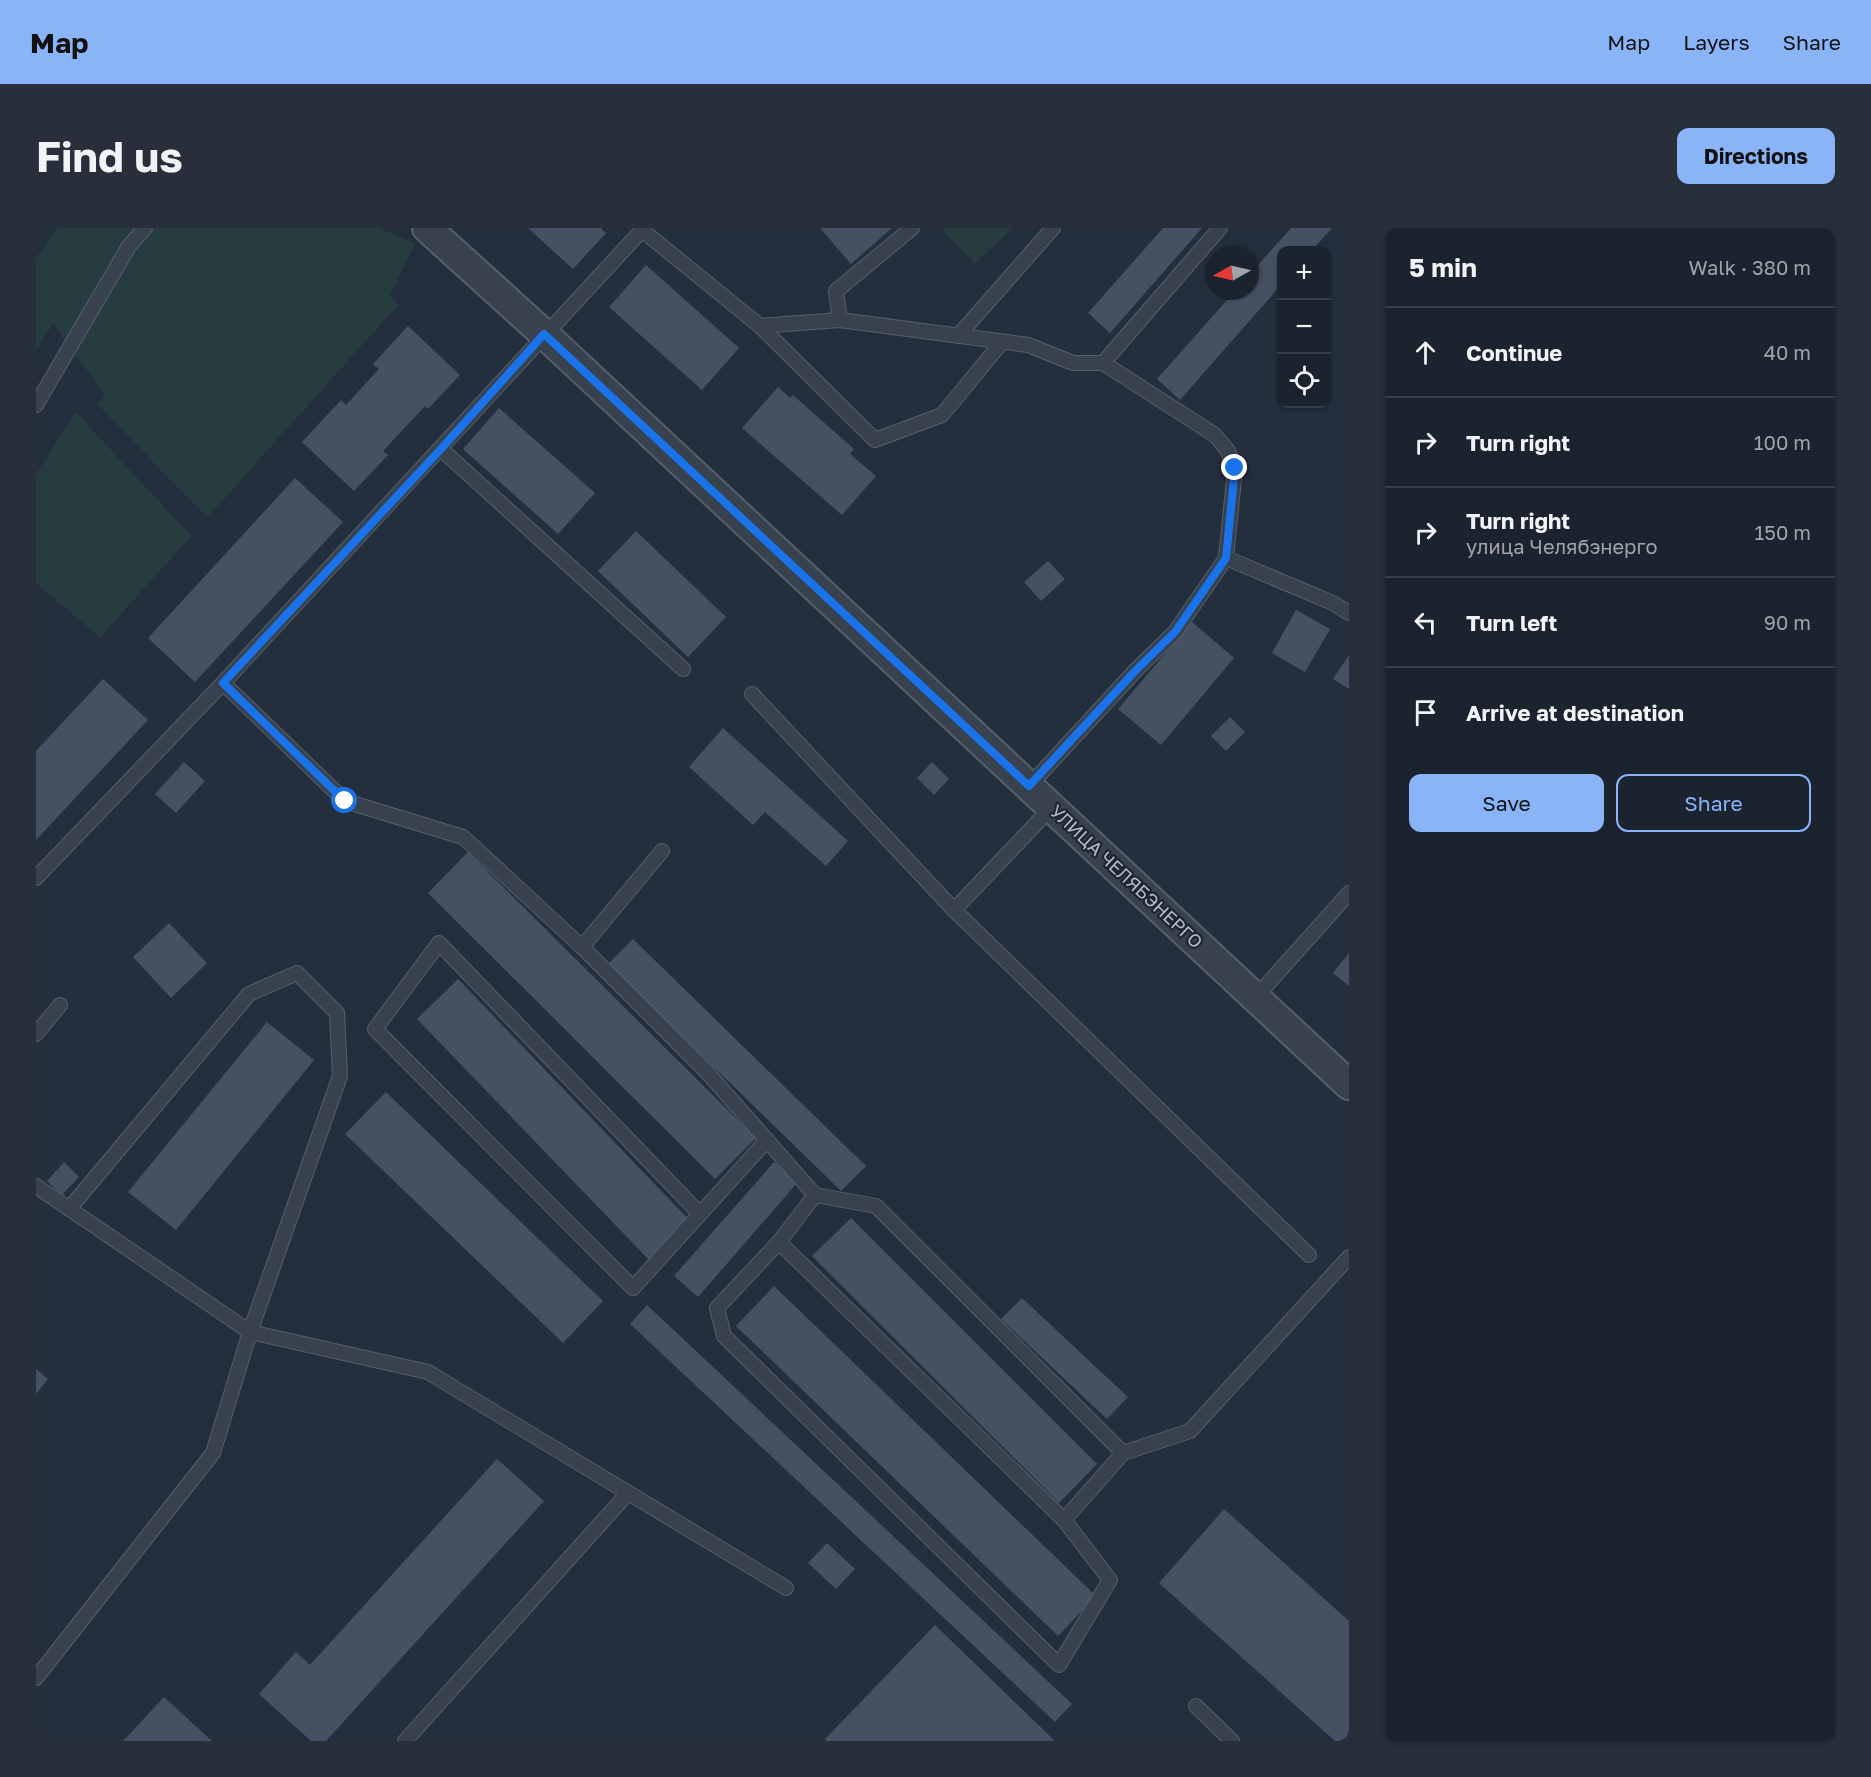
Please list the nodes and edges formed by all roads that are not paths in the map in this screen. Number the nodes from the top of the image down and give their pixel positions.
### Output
1 (145, 228) edge
2 (427, 228) edge
3 (912, 228) edge
4 (1053, 228) edge
5 (1220, 228) edge
6 (643, 229) edge
7 (840, 320) junction
8 (760, 326) junction
9 (544, 334) junction
10 (958, 336) junction
11 (1002, 342) junction
12 (1103, 363) junction
13 (36, 405) edge
14 (441, 449) junction
15 (1226, 558) junction
16 (1349, 613) edge
17 (683, 669) dead end
18 (223, 683) junction
19 (752, 694) dead end
20 (1029, 786) junction
21 (1051, 808) junction
22 (662, 851) dead end
23 (36, 878) edge
24 (1349, 893) edge
25 (954, 910) junction
26 (582, 947) junction
27 (1255, 998) junction
28 (60, 1005) dead end
29 (36, 1034) edge
30 (1349, 1084) edge
31 (767, 1140) junction
32 (36, 1186) edge
33 (815, 1195) junction
34 (69, 1209) junction
35 (700, 1214) junction
36 (779, 1242) junction
37 (1309, 1255) dead end
38 (1349, 1257) edge
39 (250, 1332) junction
40 (1123, 1453) junction
41 (628, 1493) junction
42 (1064, 1520) junction
43 (786, 1588) dead end
44 (36, 1678) edge
45 (1196, 1706) dead end
46 (405, 1741) edge
47 (1232, 1741) edge

1 - 13 lane
2 - 9 street, УЛИЦА ЧЕЛЯБЭНЕРГО
3 - 7 lane
4 - 10 lane
5 - 12 lane
6 - 8 lane
6 - 9 lane
7 - 8 lane
7 - 10 lane
8 - 11 lane
9 - 14 lane
9 - 20 street, УЛИЦА ЧЕЛЯБЭНЕРГО
10 - 11 lane
11 - 12 lane
12 - 15 lane
14 - 17 lane
14 - 18 lane
15 - 16 lane
15 - 20 lane
18 - 23 lane
18 - 26 lane
19 - 25 lane
20 - 21 street, УЛИЦА ЧЕЛЯБЭНЕРГО
21 - 25 lane
21 - 27 street, УЛИЦА ЧЕЛЯБЭНЕРГО
22 - 26 lane
24 - 27 lane
25 - 37 lane
26 - 31 lane
27 - 30 street, УЛИЦА ЧЕЛЯБЭНЕРГО
28 - 29 lane
31 - 33 lane
31 - 35 lane
32 - 34 lane
33 - 36 lane
33 - 40 lane
34 - 39 lane
34 - 39 lane
35 - 35 lane
36 - 42 lane
36 - 42 lane
38 - 40 lane
39 - 41 lane
39 - 44 lane
40 - 42 lane
41 - 43 lane
41 - 46 lane
45 - 47 lane

